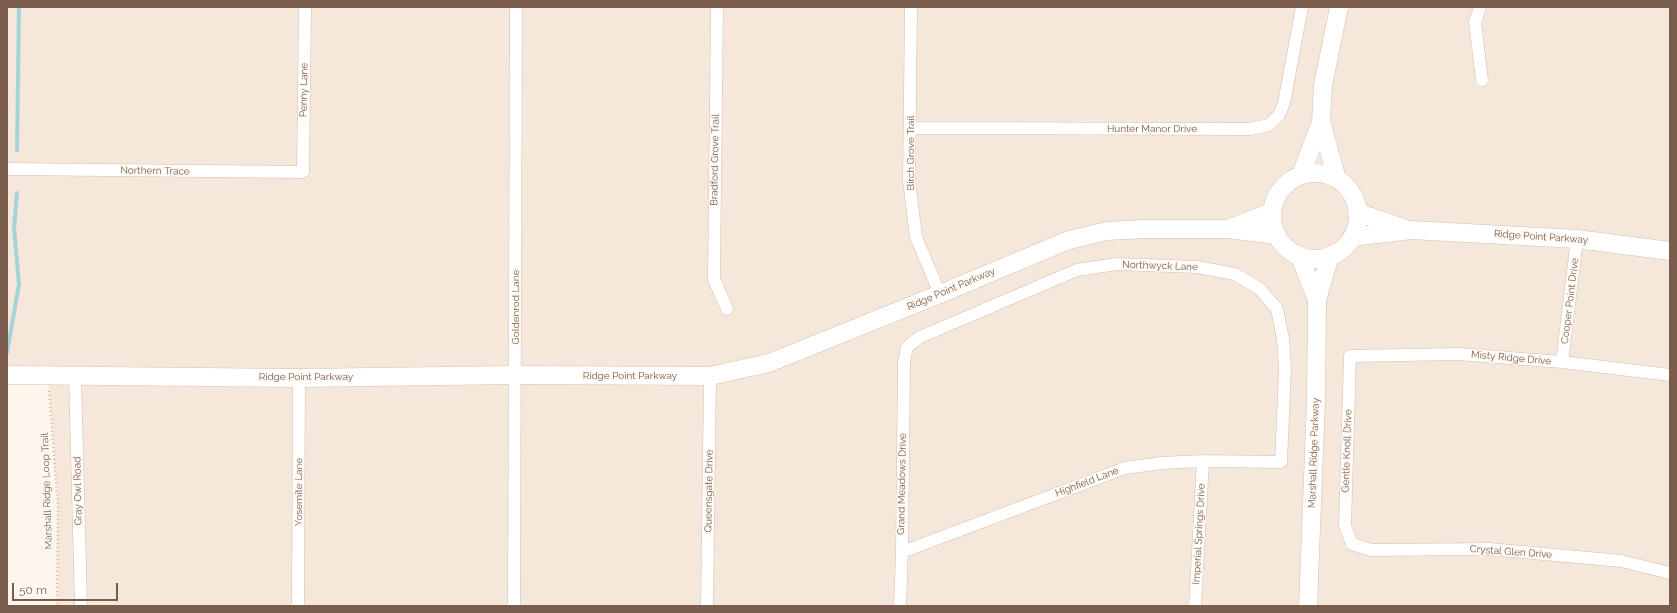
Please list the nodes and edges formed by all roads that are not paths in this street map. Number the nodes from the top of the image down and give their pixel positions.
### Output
1 (305, 7) edge
2 (516, 7) edge
3 (717, 7) edge
4 (911, 7) edge
5 (1302, 7) edge
6 (1339, 7) edge
7 (1480, 7) edge
8 (1482, 80) dead end
9 (1321, 122) junction
10 (911, 128) junction
11 (7, 169) edge
12 (303, 172) joint
13 (1301, 175) junction
14 (1337, 179) junction
15 (1272, 212) junction
16 (1358, 212) junction
17 (1227, 229) junction
18 (1411, 230) junction
19 (1277, 236) junction
20 (1352, 237) junction
21 (1577, 239) junction
22 (1670, 251) edge
23 (1299, 255) junction
24 (1330, 256) junction
25 (940, 294) junction
26 (1317, 300) junction
27 (727, 309) dead end
28 (1350, 356) joint
29 (904, 362) joint
30 (1562, 362) junction
31 (1670, 374) edge
32 (7, 375) edge
33 (516, 375) junction
34 (75, 376) junction
35 (710, 376) junction
36 (299, 378) junction
37 (1203, 461) junction
38 (1281, 462) joint
39 (1352, 544) joint
40 (902, 552) junction
41 (1670, 573) edge
42 (81, 606) edge
43 (298, 606) edge
44 (514, 606) edge
45 (707, 606) edge
46 (900, 606) edge
47 (1195, 606) edge
48 (1308, 606) edge

1 - 12 street, Penny Lane
2 - 33 street, Goldenrod Lane
3 - 27 street, Bradford Grove Trail
4 - 10 street, Birch Grove Trail
5 - 10 street, Hunter Manor Drive
6 - 9 street
7 - 8 street
9 - 13 street
9 - 14 street
10 - 25 street, Birch Grove Trail
11 - 12 street, Northern Trace
13 - 14 street
13 - 15 street
14 - 16 street
15 - 17 street
15 - 19 street
16 - 18 street
16 - 20 street
17 - 19 street
17 - 25 street, Ridge Point Parkway
18 - 20 street
18 - 21 street, Ridge Point Parkway
19 - 23 street
20 - 24 street
21 - 22 street, Ridge Point Parkway
21 - 30 street, Cooper Point Drive
23 - 24 street
23 - 26 street, Marshall Ridge Parkway
24 - 26 street, Marshall Ridge Parkway
25 - 35 street, Ridge Point Parkway
26 - 48 street, Marshall Ridge Parkway
28 - 30 street, Misty Ridge Drive
28 - 39 street, Gentle Knoll Drive
29 - 38 street, Northwyck Lane
29 - 40 street, Grand Meadows Drive
30 - 31 street, Misty Ridge Drive
32 - 34 street, Ridge Point Parkway
33 - 35 street, Ridge Point Parkway
33 - 36 street, Ridge Point Parkway
33 - 44 street, Goldenrod Lane
34 - 36 street, Ridge Point Parkway
34 - 42 street, Gray Owl Road
35 - 45 street, Queensgate Drive
36 - 43 street, Yosemite Lane
37 - 38 street, Highfield Lane
37 - 40 street, Highfield Lane
37 - 47 street, Imperial Springs Drive
39 - 41 street, Crystal Glen Drive
40 - 46 street, Grand Meadows Drive

